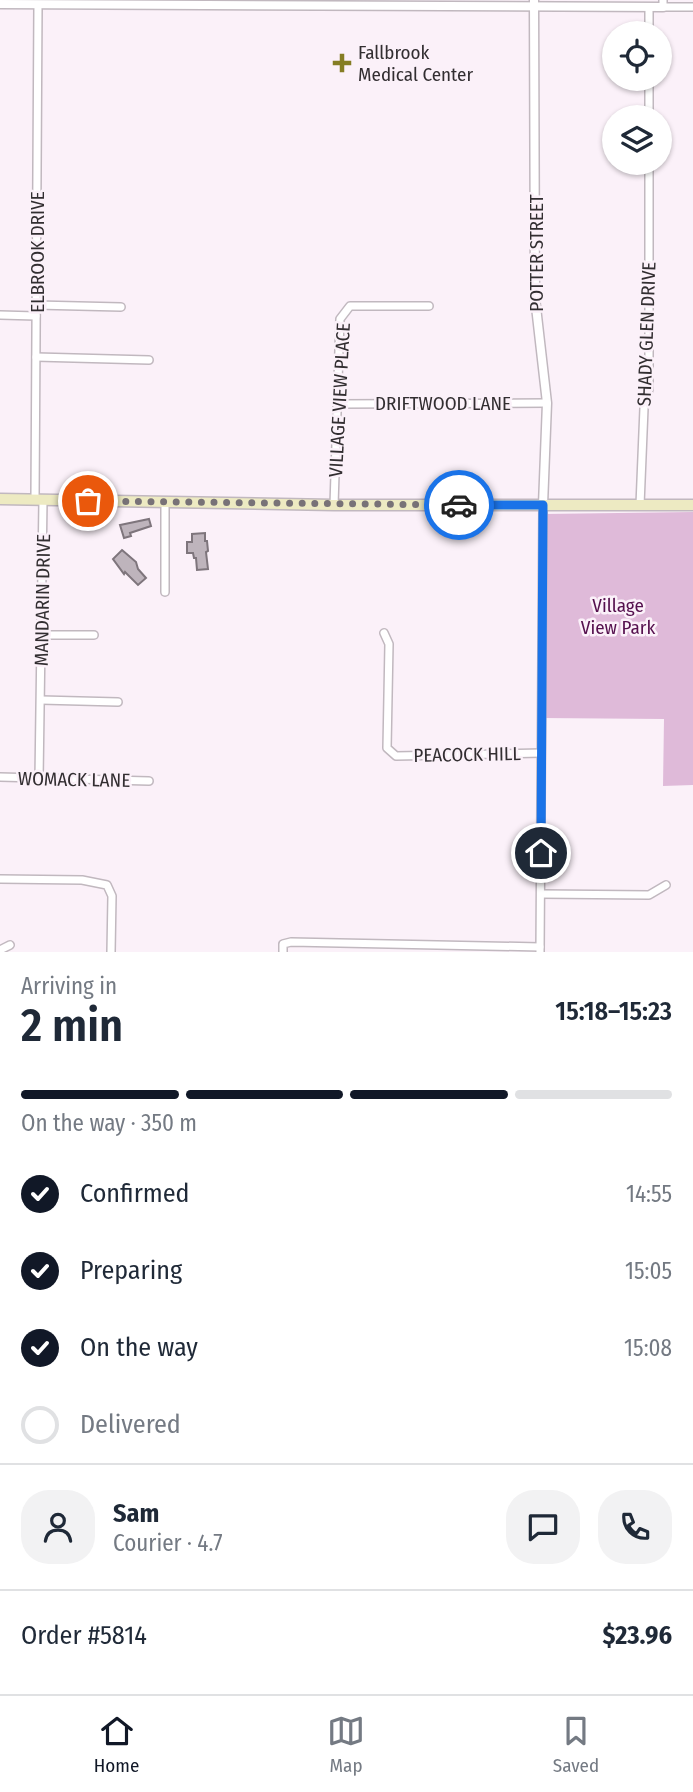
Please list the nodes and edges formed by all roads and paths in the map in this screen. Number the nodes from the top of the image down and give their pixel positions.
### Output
1 (216, 2) edge
2 (441, 3) edge
3 (534, 3) edge
4 (0, 4) edge
5 (663, 4) edge
6 (38, 5) junction
7 (693, 7) edge
8 (649, 8) junction
9 (649, 21) edge
10 (649, 175) edge
11 (36, 305) junction
12 (429, 306) dead end
13 (121, 307) dead end
14 (0, 315) edge
15 (36, 316) junction
16 (36, 357) junction
17 (149, 360) dead end
18 (547, 403) junction
19 (339, 404) junction
20 (0, 499) edge
21 (39, 500) junction
22 (165, 503) junction
23 (334, 505) junction
24 (543, 505) junction
25 (640, 505) junction
26 (693, 505) edge
27 (165, 592) dead end
28 (384, 633) dead end
29 (41, 635) junction
30 (94, 635) dead end
31 (41, 700) junction
32 (118, 702) dead end
33 (541, 753) junction
34 (0, 777) edge
35 (39, 779) junction
36 (149, 781) dead end
37 (0, 879) edge
38 (666, 885) dead end
39 (541, 894) junction
40 (10, 945) dead end
41 (0, 950) edge
42 (540, 950) edge
43 (111, 952) edge
44 (283, 952) edge

1 - 2 street
1 - 6 street
2 - 3 street
3 - 8 street
3 - 18 street, POTTER STREET
4 - 6 street
5 - 7 street
5 - 8 street
6 - 11 street, ELBROOK DRIVE
8 - 9 street
10 - 25 street, SHADY GLEN DRIVE
11 - 13 street
11 - 15 street, ELBROOK DRIVE
12 - 19 street, VILLAGE VIEW PLACE
14 - 15 street
15 - 16 street, ELBROOK DRIVE
16 - 17 street
16 - 21 street, ELBROOK DRIVE
18 - 19 street, DRIFTWOOD LANE
18 - 24 street, POTTER STREET
19 - 23 street, VILLAGE VIEW PLACE
20 - 21 main road
21 - 22 main road
21 - 29 street, MANDARIN DRIVE
22 - 23 main road
22 - 27 street
23 - 24 main road
24 - 25 main road
24 - 33 street
25 - 26 main road
28 - 33 street, PEACOCK HILL
29 - 30 street
29 - 31 street, MANDARIN DRIVE
31 - 32 street
31 - 35 street, MANDARIN DRIVE
33 - 39 street
34 - 35 street, WOMACK LANE
35 - 36 street, WOMACK LANE
37 - 43 street
38 - 39 street
39 - 42 street
40 - 41 street
42 - 44 street

